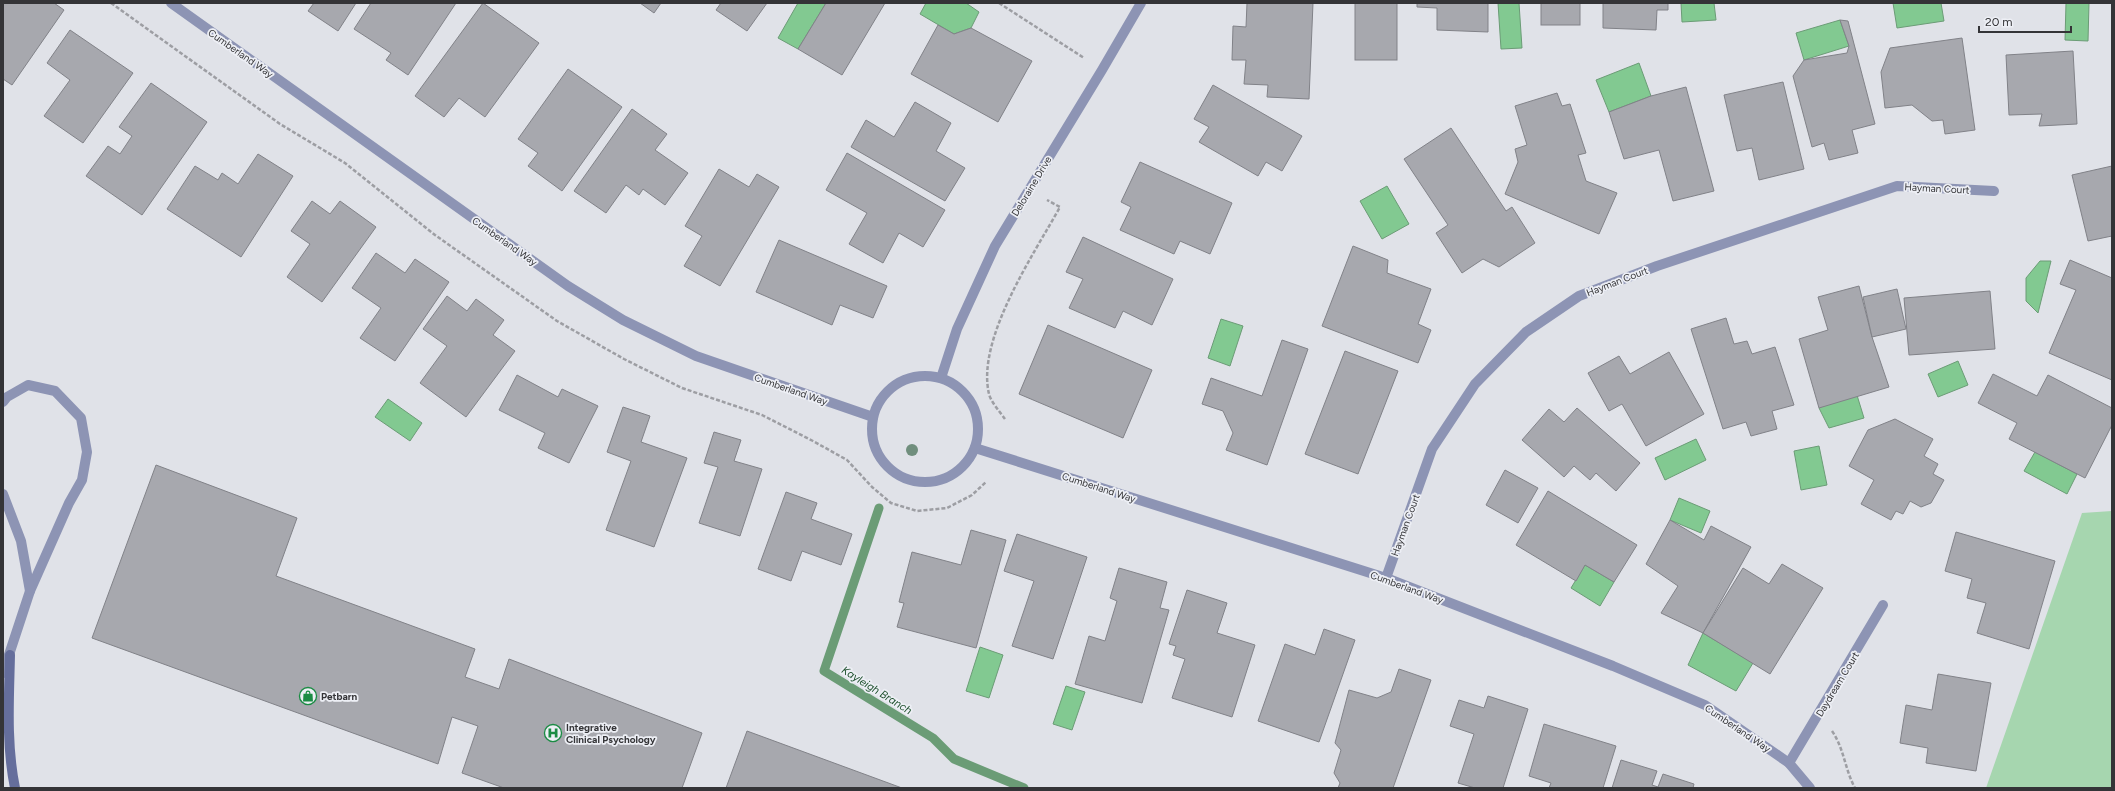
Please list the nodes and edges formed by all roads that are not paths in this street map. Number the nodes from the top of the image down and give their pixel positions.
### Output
1 (171, 3) edge
2 (1141, 3) edge
3 (1994, 191) dead end
4 (941, 378) junction
5 (3, 402) edge
6 (873, 417) junction
7 (975, 448) junction
8 (3, 494) edge
9 (1386, 578) junction
10 (30, 591) junction
11 (1883, 605) dead end
12 (10, 655) junction
13 (3, 673) edge
14 (1789, 763) junction
15 (15, 788) edge
16 (1810, 788) edge

1 - 6 street, Cumberland Way
2 - 4 street, Deloraine Drive
3 - 9 street, Hayman Court
4 - 6 street
4 - 7 street
5 - 10 street
6 - 7 street
7 - 9 street, Cumberland Way
8 - 10 street
9 - 14 street, Cumberland Way
10 - 12 street
11 - 14 street, Daydream Court
12 - 13 street
12 - 15 main road
14 - 16 street, Cumberland Way

